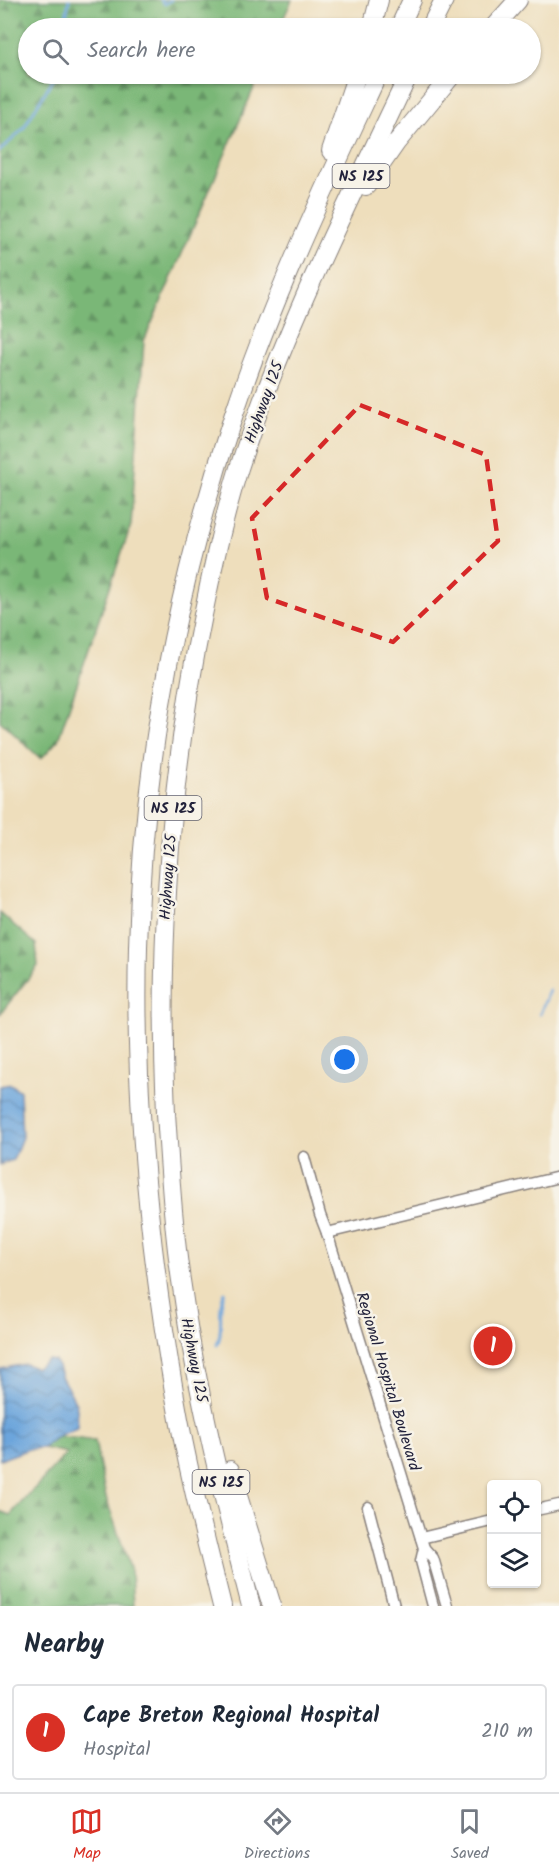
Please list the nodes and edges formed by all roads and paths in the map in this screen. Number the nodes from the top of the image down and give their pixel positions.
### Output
1 (379, 0) edge
2 (412, 0) edge
3 (444, 0) edge
4 (518, 0) edge
5 (374, 18) edge
6 (404, 18) edge
7 (435, 18) edge
8 (502, 18) edge
9 (354, 84) edge
10 (374, 84) edge
11 (404, 84) edge
12 (445, 84) edge
13 (294, 261) junction
14 (312, 278) junction
15 (304, 1157) dead end
16 (559, 1177) edge
17 (327, 1233) junction
18 (194, 1357) junction
19 (559, 1504) edge
20 (198, 1507) junction
21 (368, 1507) dead end
22 (541, 1509) edge
23 (487, 1523) edge
24 (422, 1543) junction
25 (212, 1606) edge
26 (222, 1606) edge
27 (251, 1606) edge
28 (272, 1606) edge
29 (394, 1606) edge
30 (434, 1606) edge
31 (447, 1606) edge

1 - 5 highway
2 - 6 highway
3 - 7 highway
4 - 8 highway
9 - 13 highway
10 - 13 highway, Highway 125 / NS 125
11 - 14 highway, Highway 125 / NS 125
12 - 14 highway
13 - 20 highway, Highway 125 / NS 125
14 - 18 highway, Highway 125 / NS 125
15 - 17 street, Regional Hospital Boulevard
16 - 17 street
17 - 24 street, Regional Hospital Boulevard
18 - 27 highway, Highway 125 / NS 125
18 - 28 highway
19 - 22 street
20 - 25 highway
20 - 26 highway, Highway 125 / NS 125
21 - 29 street
23 - 24 street
24 - 30 street, Regional Hospital Boulevard
24 - 31 street, Regional Hospital Boulevard

